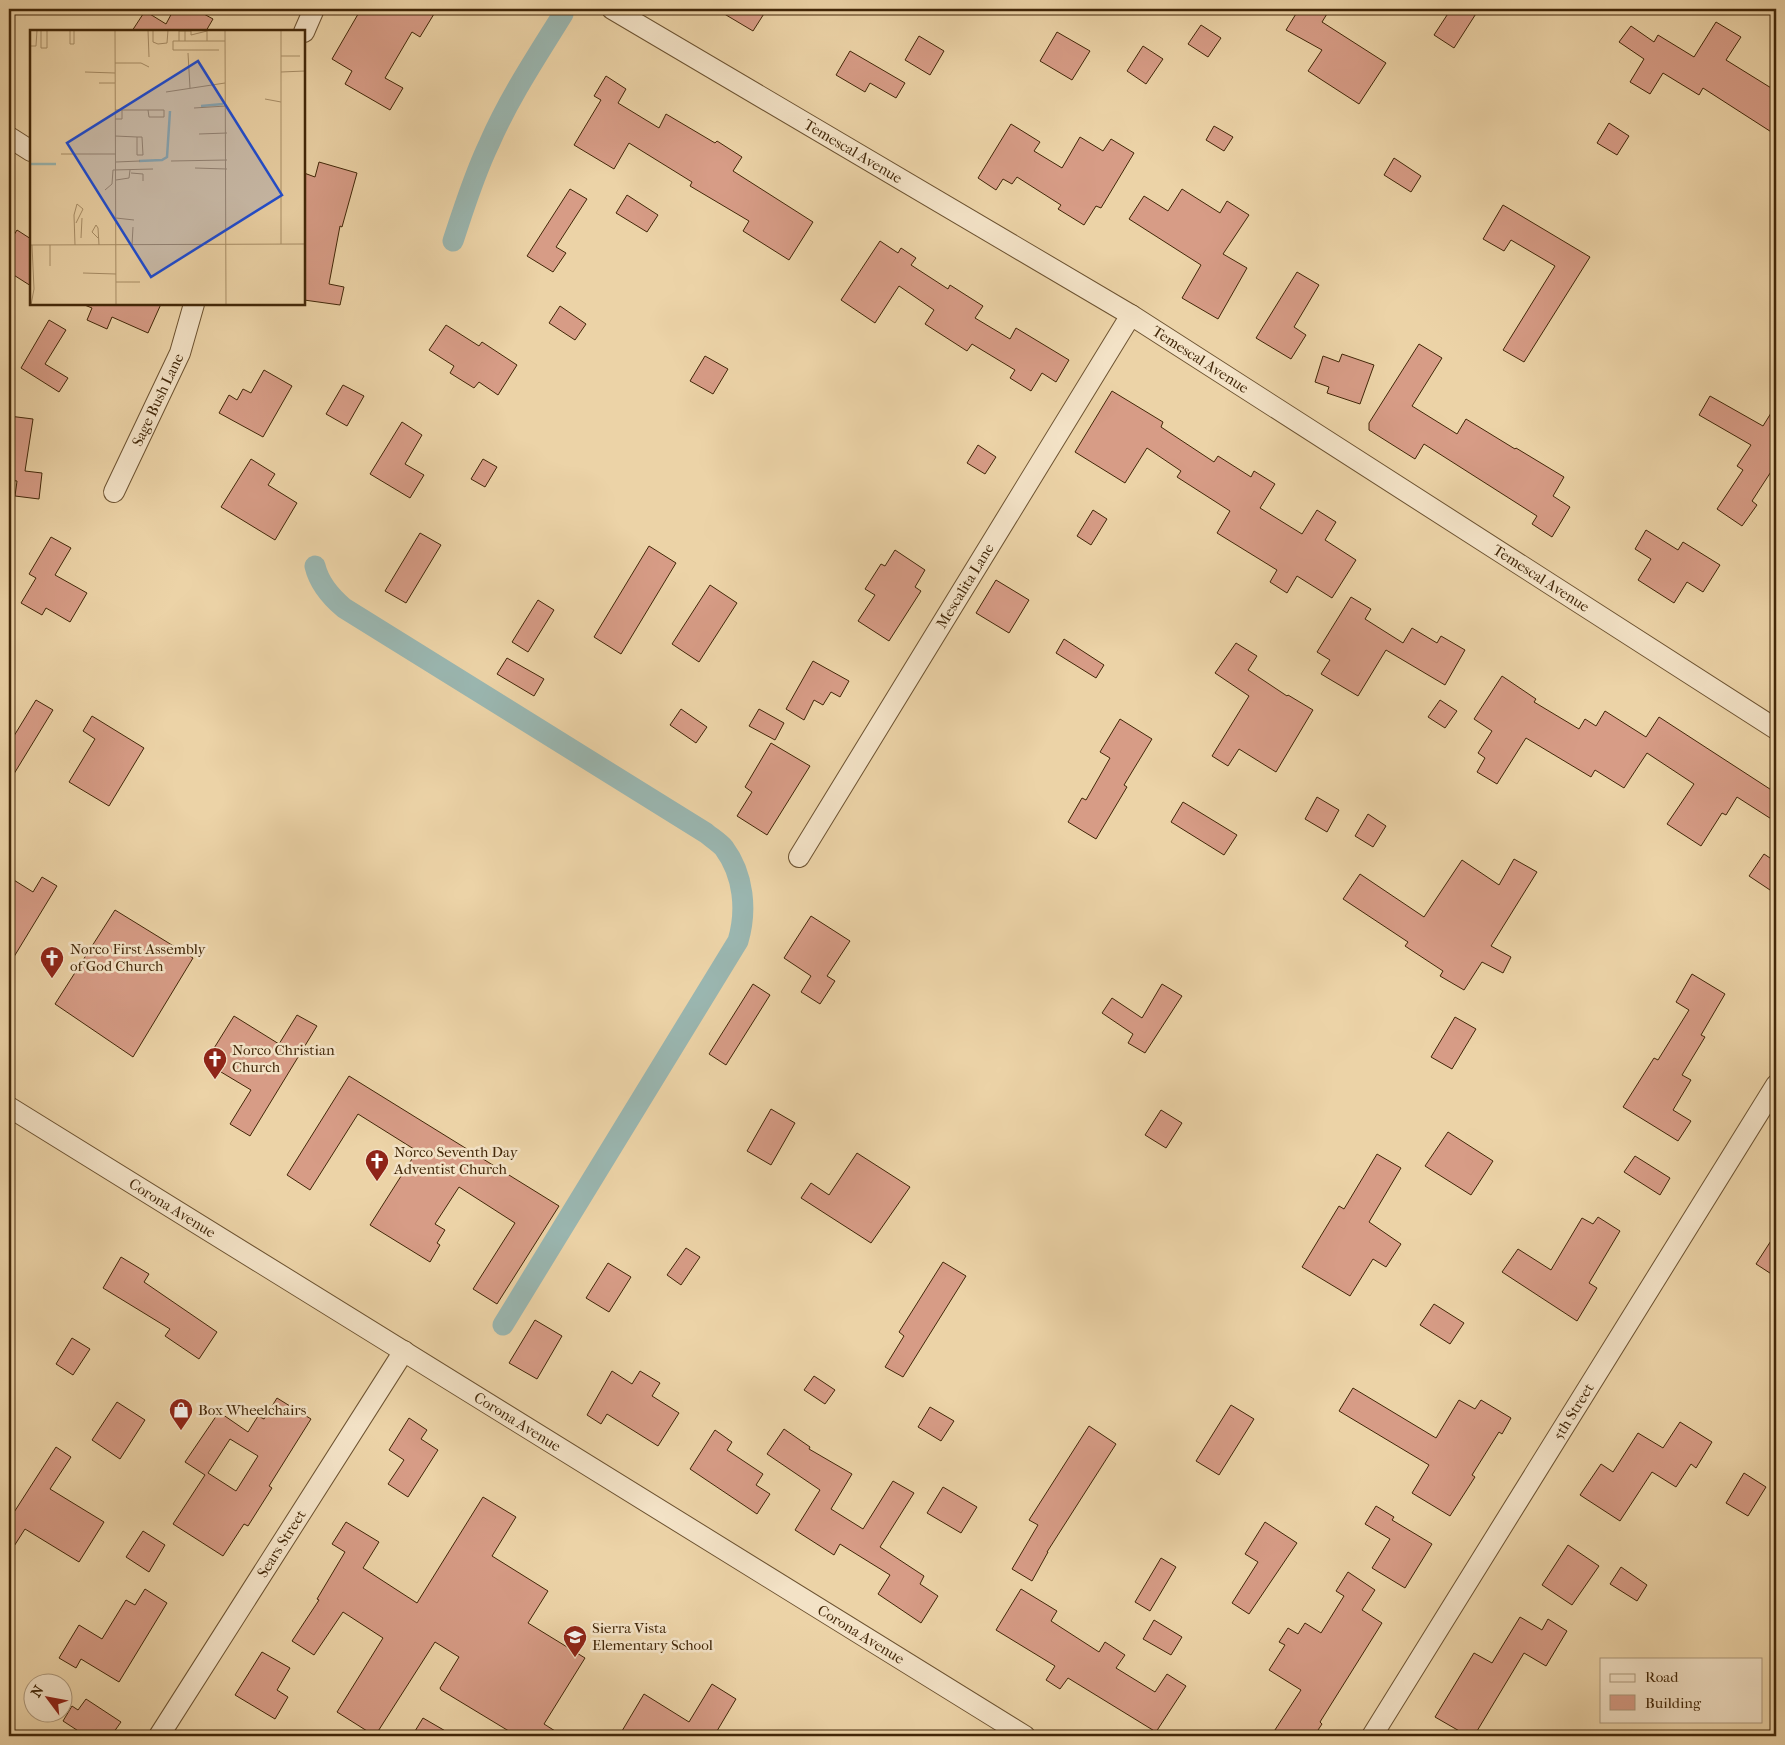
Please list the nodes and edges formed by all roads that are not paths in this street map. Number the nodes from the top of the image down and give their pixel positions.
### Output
1 (314, 9) edge
2 (612, 9) edge
3 (305, 30) edge
4 (9, 138) edge
5 (30, 150) edge
6 (194, 305) edge
7 (1130, 315) junction
8 (114, 492) dead end
9 (1776, 729) edge
10 (799, 857) dead end
11 (1776, 1084) edge
12 (9, 1107) edge
13 (404, 1351) junction
14 (158, 1736) edge
15 (1025, 1736) edge
16 (1372, 1736) edge

1 - 3 street
2 - 7 street, Temescal Avenue
4 - 5 street
6 - 8 street, Sage Bush Lane
7 - 9 street, Temescal Avenue
7 - 10 street, Mescalita Lane
11 - 16 street, 5th Street
12 - 13 street, Corona Avenue
13 - 14 street, Sears Street
13 - 15 street, Corona Avenue

